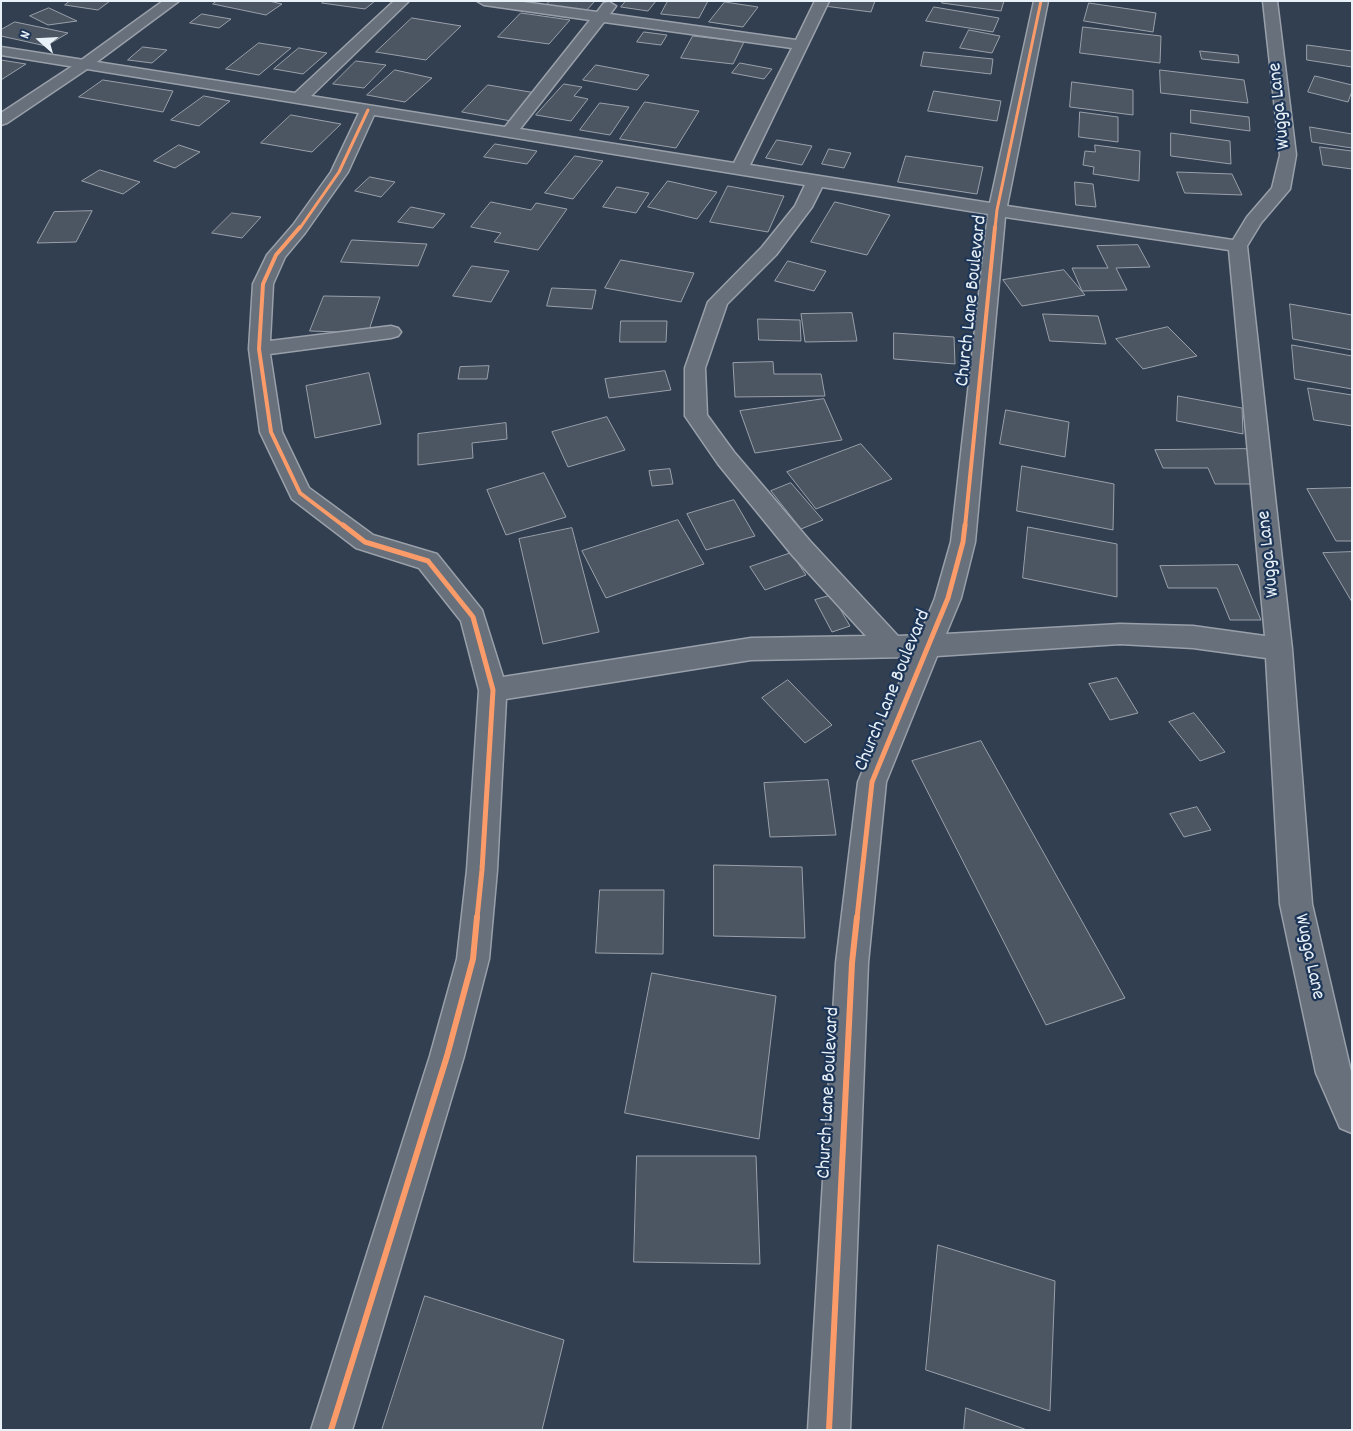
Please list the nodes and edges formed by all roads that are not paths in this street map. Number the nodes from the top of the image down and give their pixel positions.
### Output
1 (172, 1) edge
2 (402, 1) edge
3 (484, 1) edge
4 (612, 1) edge
5 (822, 1) edge
6 (1041, 1) edge
7 (1270, 1) edge
8 (600, 17) junction
9 (801, 45) junction
10 (1, 51) edge
11 (85, 64) junction
12 (298, 99) junction
13 (368, 110) junction
14 (1, 120) edge
15 (509, 132) junction
16 (740, 169) junction
17 (816, 181) junction
18 (997, 210) junction
19 (1238, 246) junction
20 (392, 332) dead end
21 (259, 349) junction
22 (928, 646) junction
23 (892, 647) junction
24 (1279, 649) junction
25 (493, 690) junction
26 (1352, 1116) edge
27 (331, 1430) edge
28 (829, 1430) edge

1 - 11 street
2 - 12 street
3 - 8 street
4 - 8 street
5 - 9 street
6 - 18 street, Church Lane Boulevard
7 - 19 street, Wugga Lane
8 - 9 street
8 - 15 street
9 - 16 street
10 - 11 street
11 - 12 street
11 - 14 street
12 - 13 street
13 - 15 street
13 - 21 street
15 - 16 street
16 - 17 street
17 - 18 street
17 - 23 street
18 - 19 street
18 - 22 street, Church Lane Boulevard
19 - 24 street, Wugga Lane
20 - 21 street
21 - 25 street
22 - 23 street
22 - 24 street
22 - 28 street, Church Lane Boulevard
23 - 25 street
24 - 26 street, Wugga Lane
25 - 27 street

